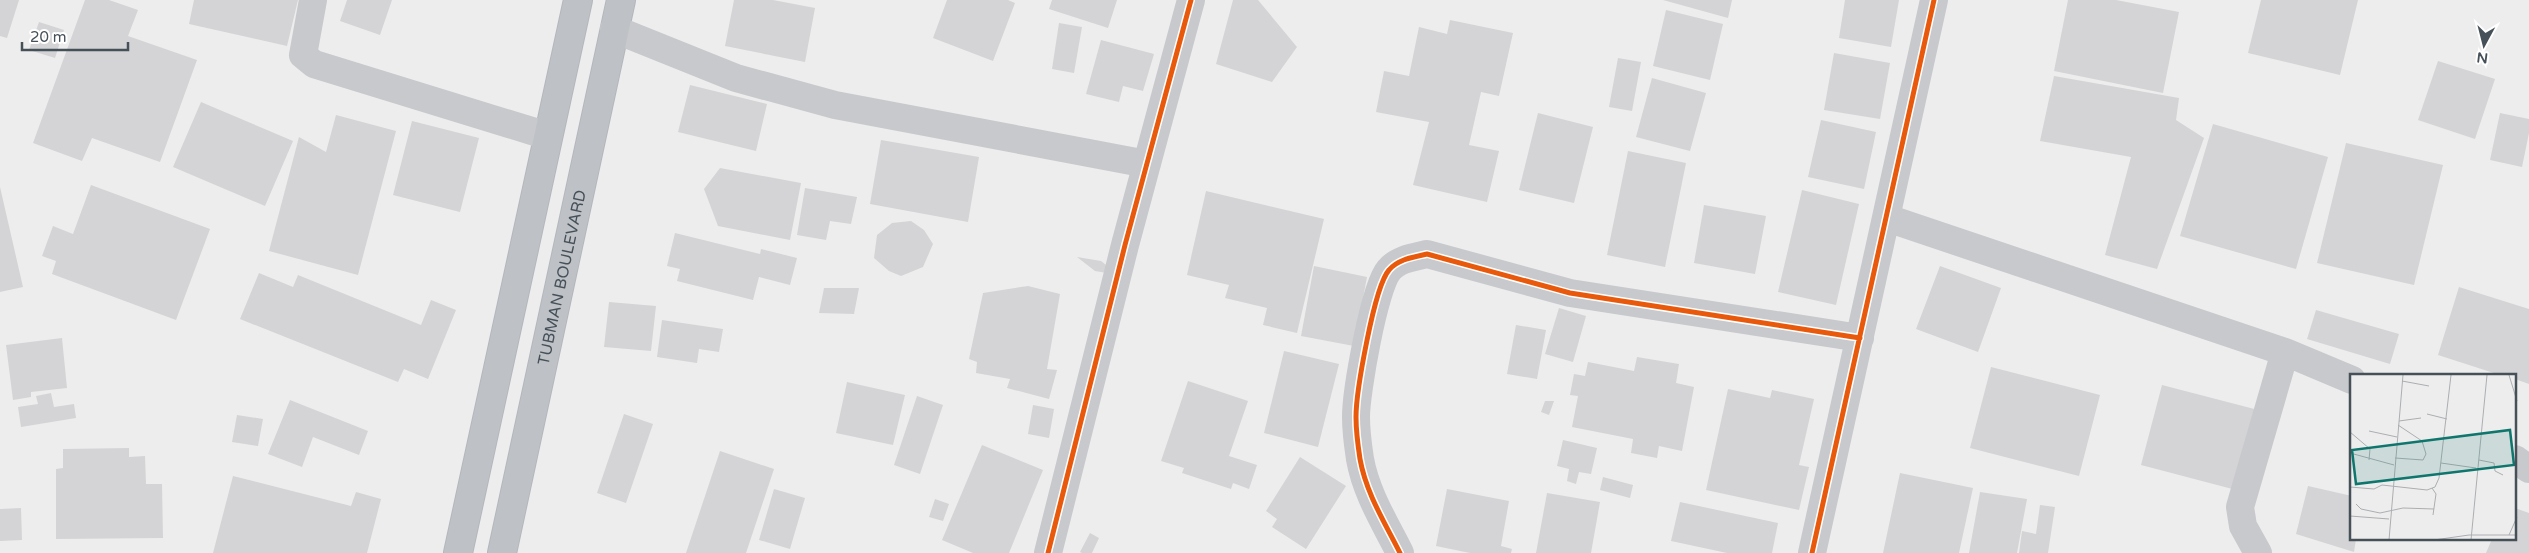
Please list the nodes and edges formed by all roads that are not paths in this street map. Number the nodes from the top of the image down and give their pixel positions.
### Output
1 (313, 0) edge
2 (578, 0) edge
3 (621, 0) edge
4 (1191, 0) edge
5 (1934, 0) edge
6 (614, 29) junction
7 (548, 136) junction
8 (1147, 164) junction
9 (1887, 218) junction
10 (1860, 338) junction
11 (2285, 352) junction
12 (2350, 379) edge
13 (2516, 460) edge
14 (2529, 468) edge
15 (458, 553) edge
16 (502, 553) edge
17 (1048, 553) edge
18 (1400, 553) edge
19 (1812, 553) edge
20 (2258, 553) edge

1 - 7 street
2 - 7 highway
3 - 6 highway, TUBMAN BOULEVARD
4 - 8 street
5 - 9 street
6 - 8 street
6 - 16 highway, TUBMAN BOULEVARD
7 - 15 highway
8 - 17 street
9 - 10 street
9 - 11 street
10 - 18 street
10 - 19 street
11 - 12 street
11 - 20 street
13 - 14 street

